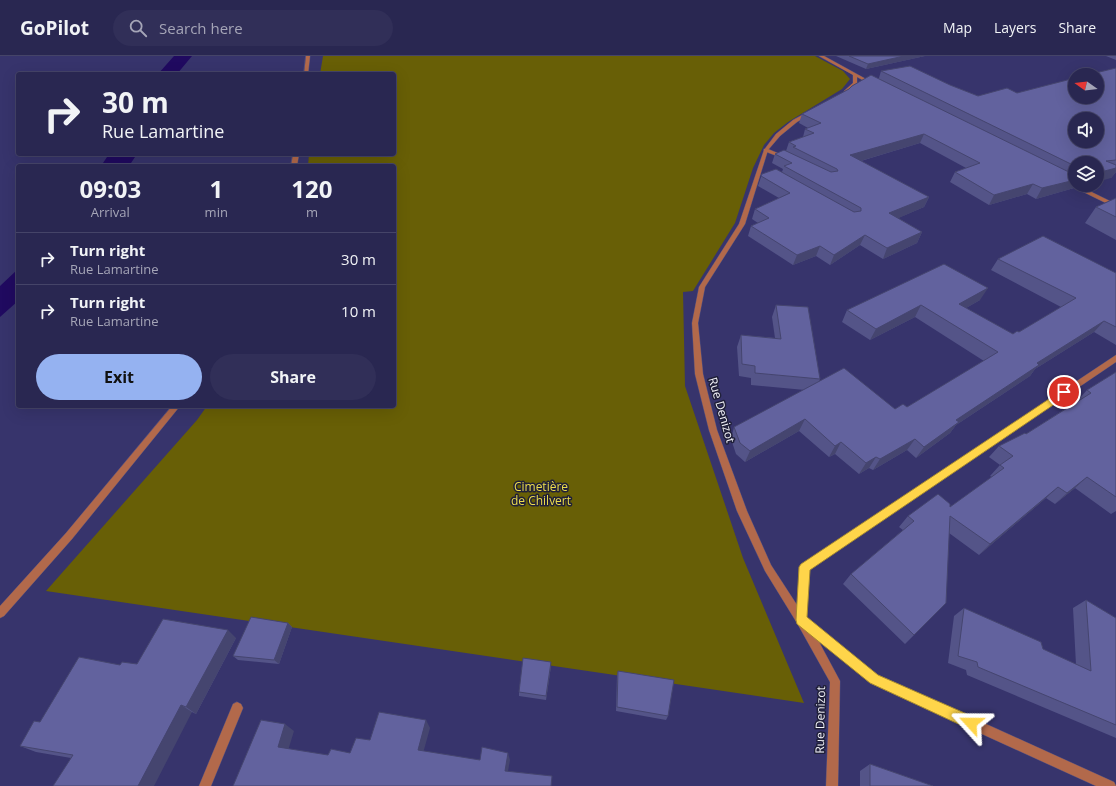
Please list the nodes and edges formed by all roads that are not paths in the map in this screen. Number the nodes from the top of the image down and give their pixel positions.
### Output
1 (308, 56) edge
2 (821, 56) edge
3 (306, 72) edge
4 (855, 75) junction
5 (876, 85) edge
6 (843, 96) edge
7 (820, 108) edge
8 (766, 150) junction
9 (788, 160) edge
10 (759, 170) junction
11 (769, 174) edge
12 (1063, 179) edge
13 (1116, 206) edge
14 (1116, 358) edge
15 (174, 408) edge
16 (0, 613) edge
17 (801, 620) junction
18 (237, 708) dead end
19 (205, 786) edge
20 (832, 786) edge
21 (1110, 786) edge

1 - 3 street
2 - 4 street
4 - 5 street
4 - 6 street
7 - 8 street, Rue Denizot
8 - 9 street
8 - 10 street, Rue Denizot
10 - 11 street
10 - 17 street, Rue Denizot
12 - 13 street
14 - 17 street
15 - 16 street
17 - 20 street, Rue Denizot
17 - 21 street
18 - 19 street

